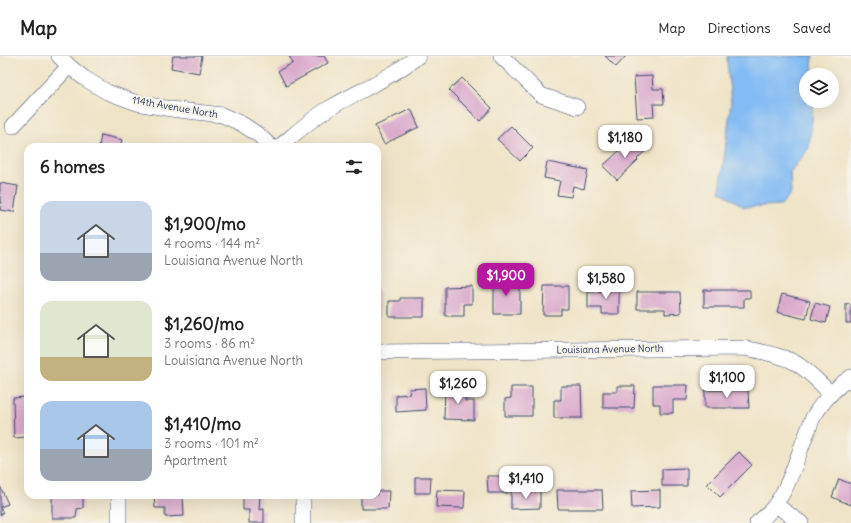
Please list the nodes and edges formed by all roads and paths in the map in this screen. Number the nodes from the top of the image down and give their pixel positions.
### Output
1 (418, 56) edge
2 (501, 56) edge
3 (64, 61) edge
4 (577, 107) dead end
5 (13, 126) dead end
6 (267, 143) edge
7 (284, 143) edge
8 (381, 352) edge
9 (851, 377) edge
10 (830, 393) junction
11 (119, 499) edge
12 (303, 499) edge
13 (776, 505) junction
14 (119, 523) edge
15 (303, 523) edge
16 (757, 523) edge
17 (801, 523) edge

1 - 7 street
2 - 4 street
3 - 5 street
3 - 6 street, 114th Avenue North
8 - 10 street, Louisiana Avenue North
9 - 10 street
10 - 13 street
11 - 14 street
12 - 15 street
13 - 16 street
13 - 17 street

